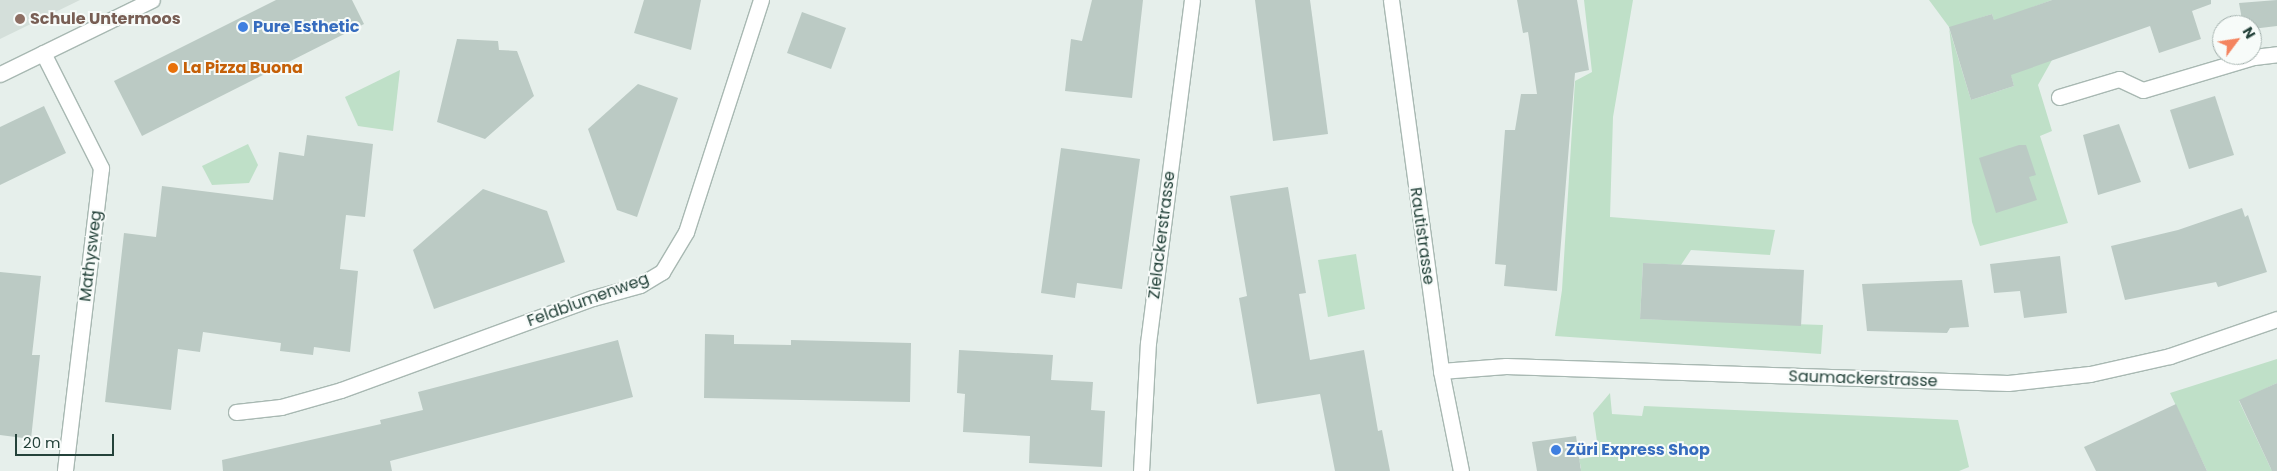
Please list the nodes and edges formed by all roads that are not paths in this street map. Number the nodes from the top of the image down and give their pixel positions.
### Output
1 (152, 0) edge
2 (762, 0) edge
3 (1192, 0) edge
4 (1390, 0) edge
5 (43, 53) junction
6 (2277, 54) edge
7 (0, 74) edge
8 (2059, 97) dead end
9 (2277, 319) edge
10 (1440, 371) junction
11 (236, 412) dead end
12 (65, 471) edge
13 (1142, 471) edge
14 (1461, 471) edge

1 - 5 street
2 - 11 street, Feldblumenweg
3 - 13 street, Zielackerstrasse
4 - 10 street, Rautistrasse
5 - 7 street
5 - 12 street, Mathysweg
6 - 8 street
9 - 10 street, Saumackerstrasse
10 - 14 street, Rautistrasse

